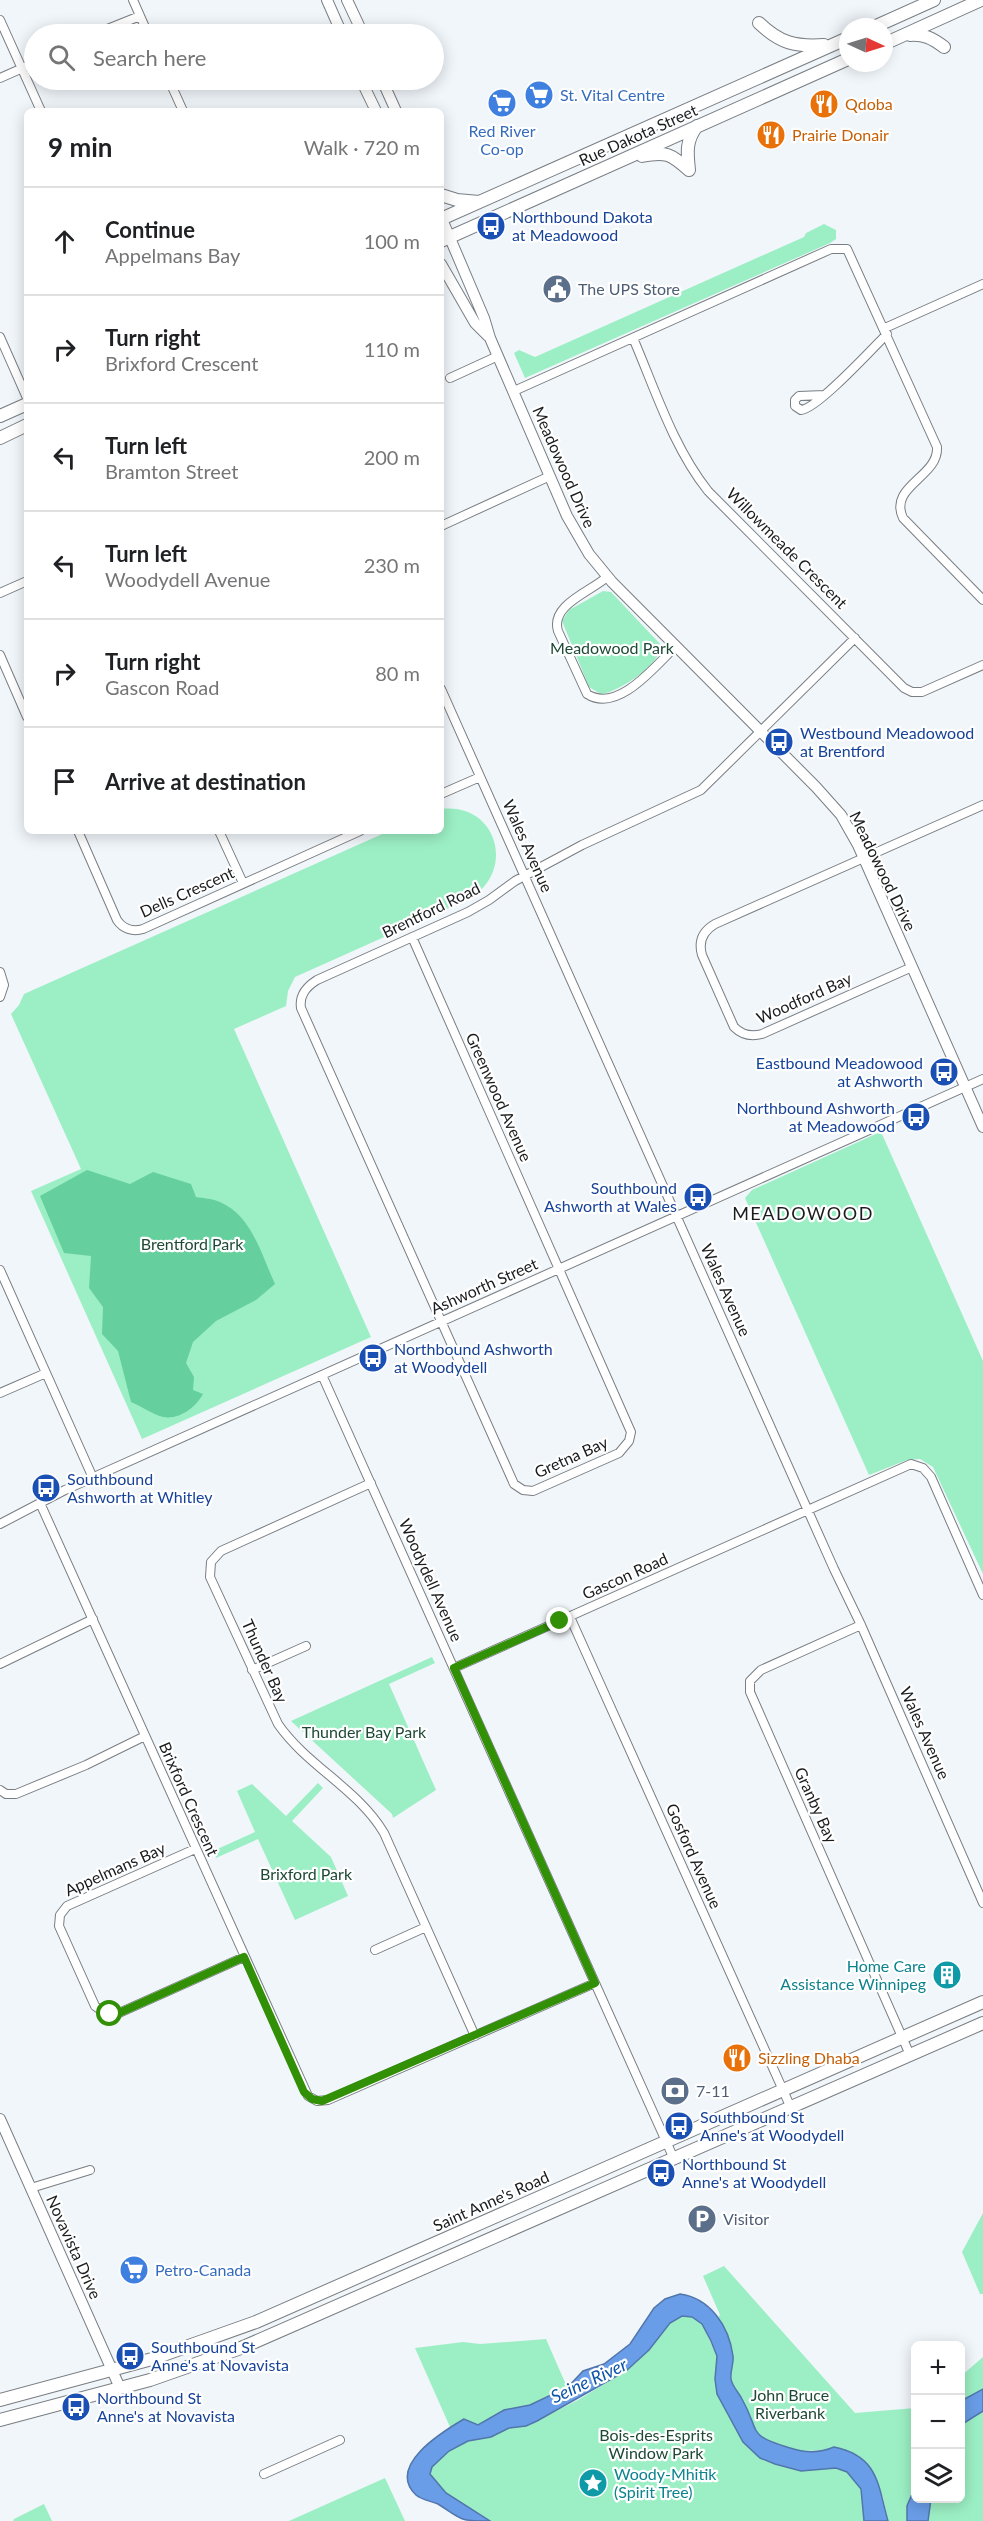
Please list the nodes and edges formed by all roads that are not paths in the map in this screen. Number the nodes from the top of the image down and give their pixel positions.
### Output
1 (133, 0) edge
2 (327, 0) edge
3 (347, 0) edge
4 (934, 0) edge
5 (981, 0) edge
6 (140, 16) junction
7 (893, 18) edge
8 (0, 20) edge
9 (759, 23) dead end
10 (120, 24) edge
11 (144, 24) edge
12 (338, 24) edge
13 (358, 24) edge
14 (902, 36) junction
15 (893, 40) edge
16 (839, 42) edge
17 (834, 44) junction
18 (944, 47) dead end
19 (839, 63) edge
20 (22, 69) junction
21 (24, 73) edge
22 (0, 78) edge
23 (32, 90) edge
24 (174, 90) edge
25 (366, 90) edge
26 (387, 90) edge
27 (40, 108) edge
28 (182, 108) edge
29 (374, 108) edge
30 (395, 108) edge
31 (697, 126) junction
32 (621, 160) junction
33 (444, 196) edge
34 (481, 202) junction
35 (444, 217) edge
36 (445, 239) edge
37 (444, 269) edge
38 (983, 284) edge
39 (886, 331) junction
40 (0, 337) edge
41 (490, 338) junction
42 (633, 338) junction
43 (498, 356) junction
44 (450, 378) dead end
45 (24, 391) edge
46 (514, 391) junction
47 (824, 395) dead end
48 (24, 405) edge
49 (0, 416) edge
50 (24, 427) edge
51 (0, 438) edge
52 (550, 476) junction
53 (444, 525) edge
54 (607, 577) junction
55 (24, 582) edge
56 (0, 593) edge
57 (983, 600) edge
58 (855, 638) junction
59 (675, 646) junction
60 (0, 655) edge
61 (983, 665) edge
62 (444, 696) edge
63 (24, 710) edge
64 (761, 732) junction
65 (480, 777) junction
66 (444, 793) edge
67 (983, 805) edge
68 (79, 834) edge
69 (220, 834) edge
70 (353, 834) edge
71 (863, 858) junction
72 (524, 876) junction
73 (243, 883) junction
74 (412, 937) junction
75 (912, 967) junction
76 (0, 972) edge
77 (0, 997) edge
78 (983, 1079) edge
79 (965, 1088) junction
80 (983, 1127) edge
81 (677, 1216) junction
82 (558, 1269) junction
83 (0, 1270) edge
84 (441, 1322) junction
85 (46, 1373) junction
86 (322, 1375) junction
87 (0, 1393) edge
88 (93, 1478) junction
89 (371, 1483) junction
90 (40, 1503) junction
91 (808, 1511) junction
92 (0, 1524) edge
93 (983, 1595) edge
94 (570, 1617) junction
95 (93, 1619) junction
96 (861, 1625) junction
97 (306, 1646) dead end
98 (0, 1664) edge
99 (454, 1668) junction
100 (252, 1670) junction
101 (145, 1736) junction
102 (0, 1790) edge
103 (195, 1849) junction
104 (983, 1903) edge
105 (426, 1927) junction
106 (375, 1950) dead end
107 (244, 1957) junction
108 (595, 1983) junction
109 (983, 2002) edge
110 (983, 2023) edge
111 (475, 2036) junction
112 (906, 2036) junction
113 (914, 2053) junction
114 (784, 2090) junction
115 (791, 2108) junction
116 (0, 2119) edge
117 (666, 2142) junction
118 (674, 2159) junction
119 (90, 2170) dead end
120 (31, 2188) junction
121 (112, 2370) junction
122 (120, 2388) junction
123 (40, 2389) junction
124 (0, 2400) edge
125 (34, 2410) junction
126 (0, 2420) edge
127 (340, 2440) dead end
128 (264, 2474) dead end

1 - 6 street
2 - 12 street
3 - 13 street
4 - 7 main road
5 - 14 main road
6 - 10 street
6 - 11 street
8 - 20 street
9 - 17 main road
14 - 15 main road
14 - 18 main road
16 - 17 main road, Rue Dakota Street
17 - 34 main road, Rue Dakota Street
19 - 31 main road, Rue Dakota Street
20 - 21 street
20 - 22 street
23 - 27 street
24 - 28 street
25 - 29 street
26 - 30 street
31 - 32 main road, Rue Dakota Street
31 - 32 main road
32 - 36 main road, Rue Dakota Street
33 - 34 main road
34 - 35 main road, Rue Dakota Street
36 - 41 street, Meadowood Drive
37 - 41 street, Meadowood Drive
38 - 39 street
39 - 42 street
39 - 47 street
39 - 57 street
40 - 45 street
41 - 43 street, Meadowood Drive
42 - 46 street
42 - 58 street, Willowmeade Crescent
43 - 44 street
43 - 46 street, Meadowood Drive
46 - 52 street, Meadowood Drive
48 - 49 main road
50 - 51 main road
52 - 53 street
52 - 54 street, Meadowood Drive
54 - 59 street, Meadowood Drive
54 - 59 street
55 - 56 street
58 - 61 street, Willowmeade Crescent
58 - 64 street, Brentford Road
59 - 64 street, Meadowood Drive
60 - 63 street
62 - 65 street, Wales Avenue
64 - 71 street, Meadowood Drive
64 - 72 street, Brentford Road
65 - 66 street
65 - 72 street, Wales Avenue
67 - 71 street, Woodford Bay
68 - 73 street, Dells Crescent
69 - 73 street
70 - 73 street, Dells Crescent
71 - 75 street, Meadowood Drive
71 - 75 street, Woodford Bay
72 - 74 street, Brentford Road
72 - 81 street, Wales Avenue
74 - 82 street, Greenwood Avenue
74 - 84 street, Brentford Road
75 - 79 street, Meadowood Drive
76 - 77 street
78 - 79 street, Ashworth Street
79 - 80 street, Meadowood Drive
79 - 81 street, Ashworth Street
81 - 82 street, Ashworth Street
81 - 91 street, Wales Avenue
82 - 84 street, Ashworth Street
82 - 84 street, Gretna Bay
83 - 85 street
84 - 86 street, Ashworth Street
85 - 87 street
85 - 88 street
86 - 88 street, Ashworth Street
86 - 89 street, Woodydell Avenue
88 - 90 street, Ashworth Street
89 - 99 street, Woodydell Avenue
89 - 100 street, Thunder Bay
90 - 92 street, Ashworth Street
90 - 95 street, Brixford Crescent
91 - 93 street, Gascon Road
91 - 94 street, Gascon Road
91 - 96 street, Wales Avenue
94 - 99 street, Gascon Road
94 - 114 street, Gosford Avenue
95 - 98 street
95 - 101 street, Brixford Crescent
96 - 104 street, Wales Avenue
96 - 112 street, Granby Bay
97 - 100 street
99 - 108 street, Woodydell Avenue
100 - 105 street, Thunder Bay
101 - 102 street
101 - 103 street, Brixford Crescent
103 - 107 street, Brixford Crescent
103 - 107 street, Appelmans Bay
105 - 106 street
105 - 111 street, Thunder Bay
107 - 111 street, Brixford Crescent
108 - 111 street
108 - 117 street, Woodydell Avenue
109 - 112 main road, Saint Anne's Road
110 - 113 main road
112 - 113 main road
112 - 114 main road, Saint Anne's Road
113 - 115 main road
114 - 115 street, Gosford Avenue
114 - 117 main road, Saint Anne's Road
115 - 118 main road
116 - 120 street, Novavista Drive
117 - 118 street, Woodydell Avenue
117 - 121 main road, Saint Anne's Road
118 - 122 main road
119 - 120 street
120 - 121 street, Novavista Drive
121 - 122 street, Novavista Drive
121 - 123 main road, Saint Anne's Road
122 - 125 main road
123 - 124 main road, Saint Anne's Road
123 - 125 main road
125 - 126 main road
127 - 128 street

